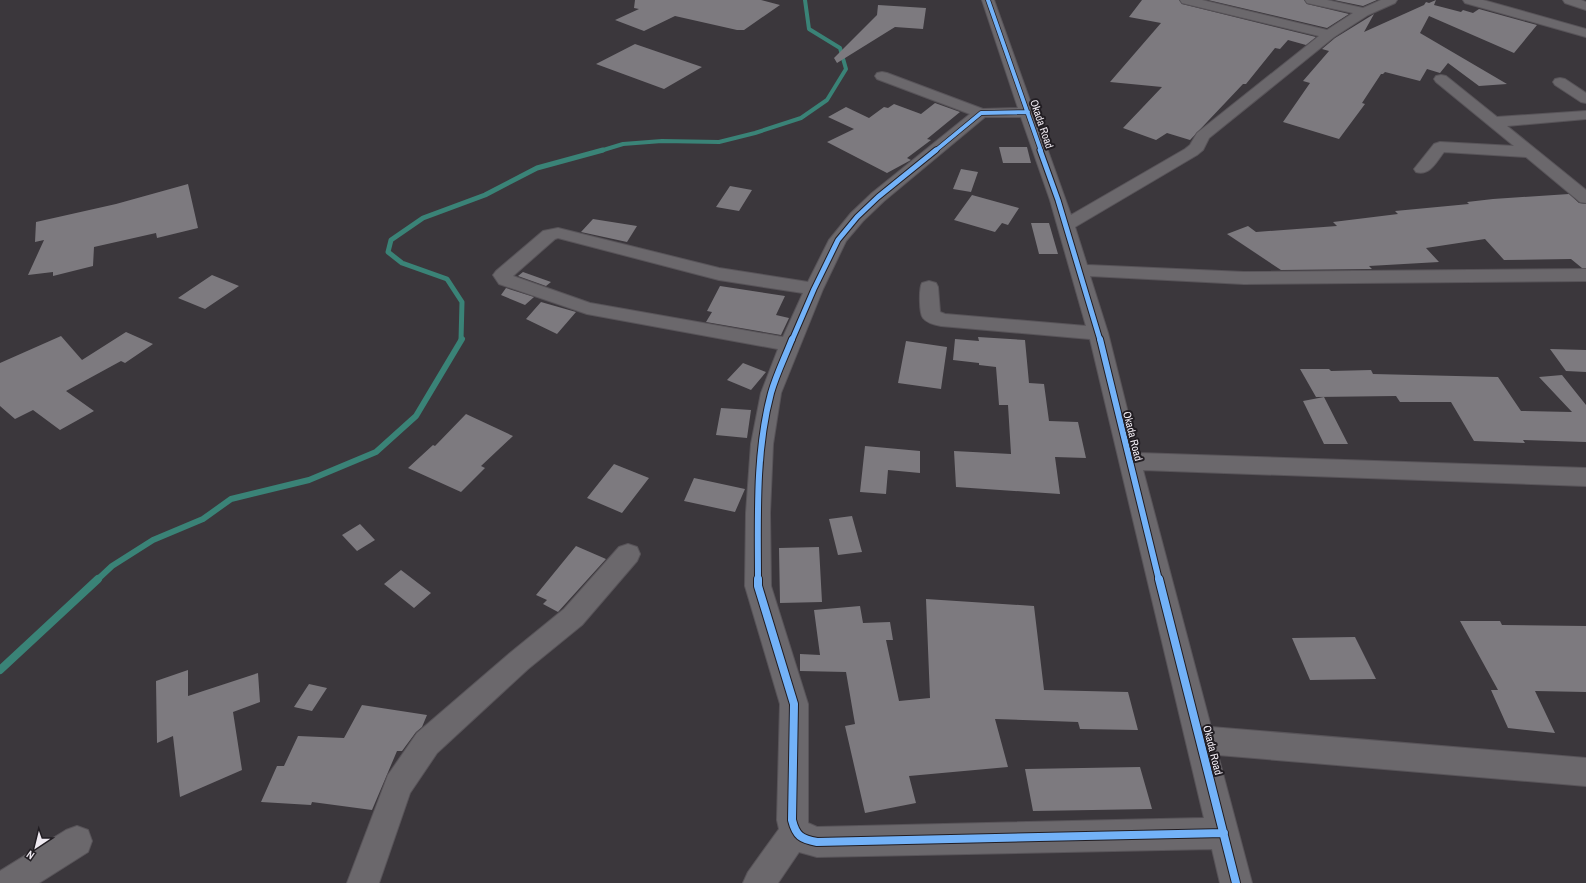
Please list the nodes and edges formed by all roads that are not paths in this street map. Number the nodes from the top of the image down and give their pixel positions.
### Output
1 (988, 0) edge
2 (1186, 0) edge
3 (1311, 0) edge
4 (1391, 0) edge
5 (1469, 0) edge
6 (1569, 0) edge
7 (1586, 6) edge
8 (1364, 12) junction
9 (1586, 33) edge
10 (1329, 34) junction
11 (882, 76) dead end
12 (1441, 80) dead end
13 (1560, 82) dead end
14 (1586, 99) edge
15 (1028, 112) junction
16 (981, 113) junction
17 (1586, 115) edge
18 (1494, 122) junction
19 (1529, 152) junction
20 (1422, 169) dead end
21 (1586, 198) edge
22 (1065, 226) junction
23 (1078, 270) junction
24 (1586, 275) edge
25 (930, 287) dead end
26 (814, 289) junction
27 (1098, 333) junction
28 (790, 345) junction
29 (1129, 461) junction
30 (1586, 477) edge
31 (628, 554) dead end
32 (1200, 740) junction
33 (1586, 772) edge
34 (795, 832) junction
35 (1224, 834) junction
36 (77, 841) dead end
37 (10, 883) edge
38 (363, 883) edge
39 (759, 883) edge
40 (1236, 883) edge

1 - 15 street, Okada Road
2 - 10 street
3 - 8 street
4 - 8 street
5 - 9 street
6 - 7 street
8 - 10 street
10 - 22 street
11 - 16 street
12 - 18 street
13 - 14 street
15 - 16 street
15 - 22 street, Okada Road
16 - 26 street
17 - 18 street
18 - 19 street
19 - 20 street
19 - 21 street
22 - 23 street, Okada Road
23 - 24 street
23 - 27 street, Okada Road
25 - 27 street
26 - 28 street
26 - 28 street
27 - 29 street, Okada Road
28 - 34 street
29 - 30 street
29 - 32 street, Okada Road
31 - 38 street
32 - 33 street
32 - 35 street, Okada Road
34 - 35 street
34 - 39 street
35 - 40 street, Okada Road
36 - 37 street

